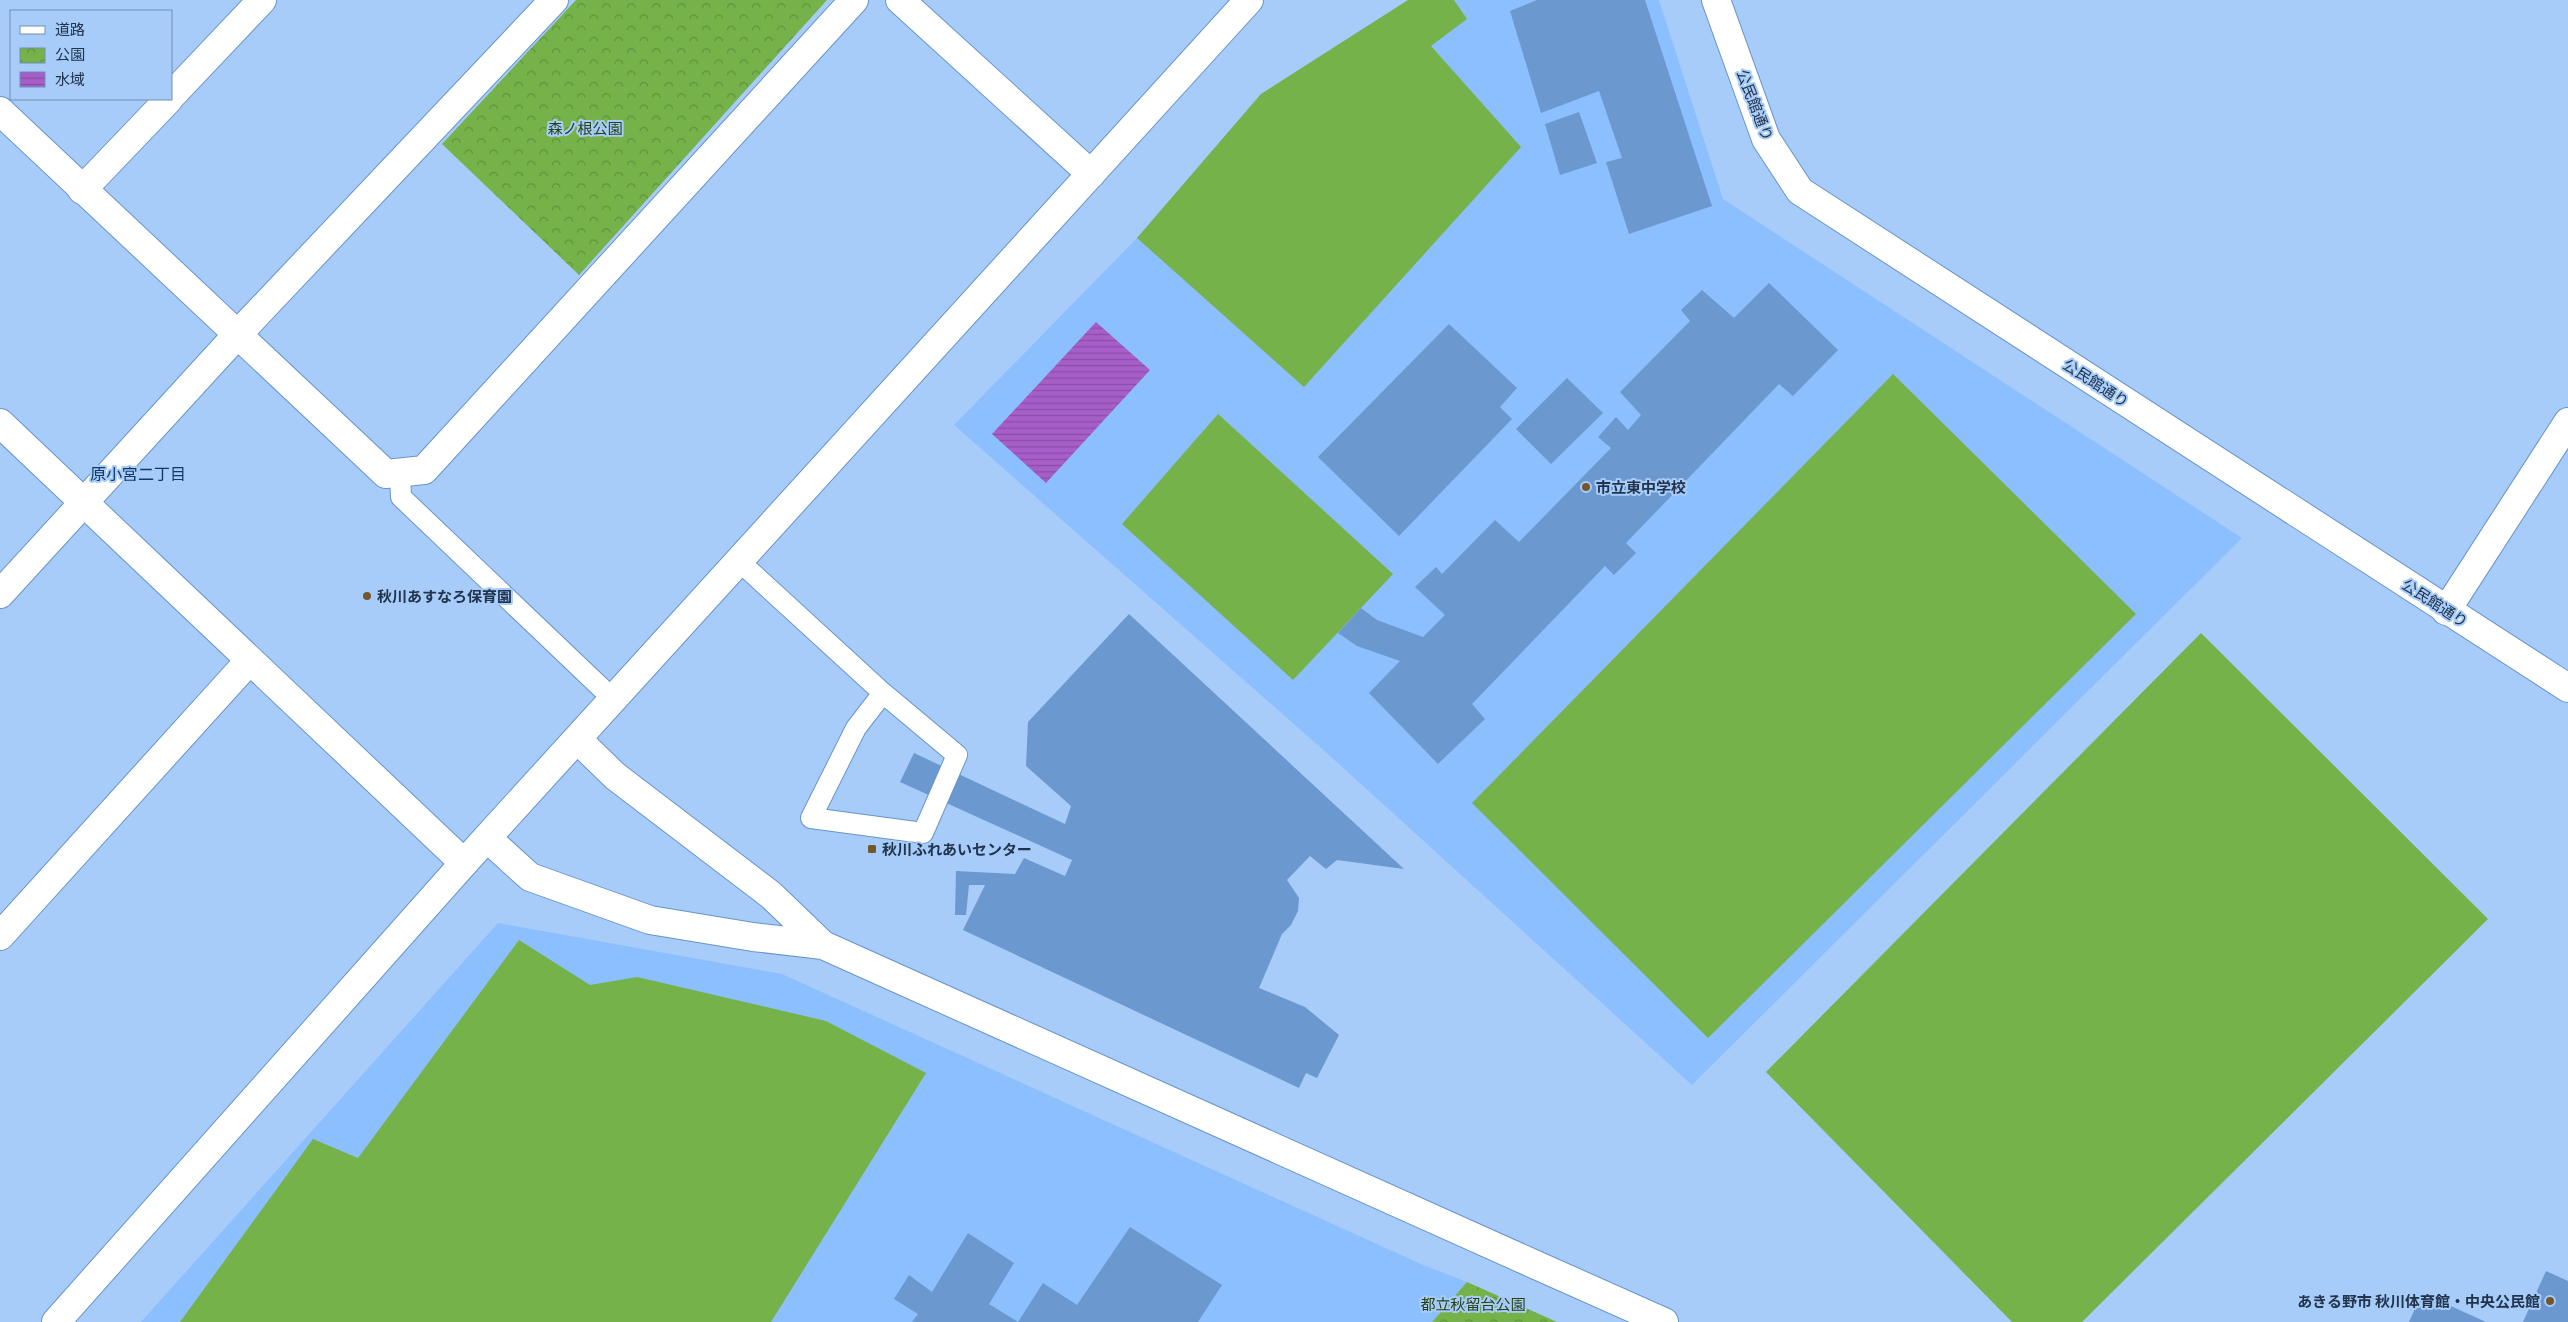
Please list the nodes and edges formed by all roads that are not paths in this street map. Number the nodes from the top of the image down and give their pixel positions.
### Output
1 (262, 0) edge
2 (554, 0) edge
3 (854, 0) edge
4 (900, 0) edge
5 (1249, 0) edge
6 (1716, 0) edge
7 (172, 95) edge
8 (168, 100) edge
9 (0, 111) edge
10 (1091, 174) junction
11 (82, 190) junction
12 (237, 335) junction
13 (2568, 422) edge
14 (0, 423) edge
15 (400, 472) junction
16 (83, 502) junction
17 (739, 561) junction
18 (0, 594) edge
19 (2446, 611) junction
20 (250, 660) junction
21 (2568, 688) edge
22 (883, 693) junction
23 (614, 700) junction
24 (578, 740) junction
25 (488, 838) junction
26 (464, 863) junction
27 (0, 936) edge
28 (823, 945) junction
29 (56, 1322) edge
30 (1664, 1322) edge

1 - 7 street
2 - 12 street
3 - 15 street
4 - 10 street
5 - 10 street
6 - 19 street, 公民館通り
8 - 11 street
9 - 11 street
10 - 17 street
11 - 12 street
12 - 15 street
12 - 16 street
13 - 19 street
14 - 16 street
15 - 23 lane
16 - 18 street
16 - 20 street
17 - 22 lane
17 - 23 street
19 - 21 street, 公民館通り
20 - 26 street
20 - 27 street
22 - 22 lane
23 - 24 street
24 - 25 street
24 - 28 street
25 - 26 street
25 - 28 street
26 - 29 street
28 - 30 street

